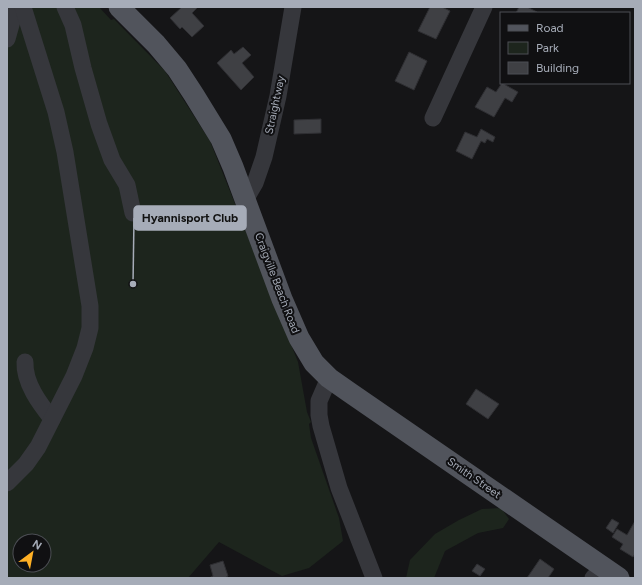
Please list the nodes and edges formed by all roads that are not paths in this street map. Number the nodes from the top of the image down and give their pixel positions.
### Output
1 (16, 7) edge
2 (23, 7) edge
3 (65, 7) edge
4 (119, 7) edge
5 (293, 7) edge
6 (484, 7) edge
7 (7, 39) edge
8 (433, 118) dead end
9 (245, 200) junction
10 (133, 213) dead end
11 (25, 362) dead end
12 (329, 378) junction
13 (52, 419) junction
14 (7, 483) edge
15 (605, 574) edge
16 (374, 578) edge

1 - 7 street
2 - 13 street
3 - 10 street
4 - 9 main road, Craigville Beach Road
5 - 9 street, Straightway
6 - 8 street
9 - 12 main road, Craigville Beach Road
11 - 13 street
12 - 15 main road, Smith Street
12 - 16 street
13 - 14 street

